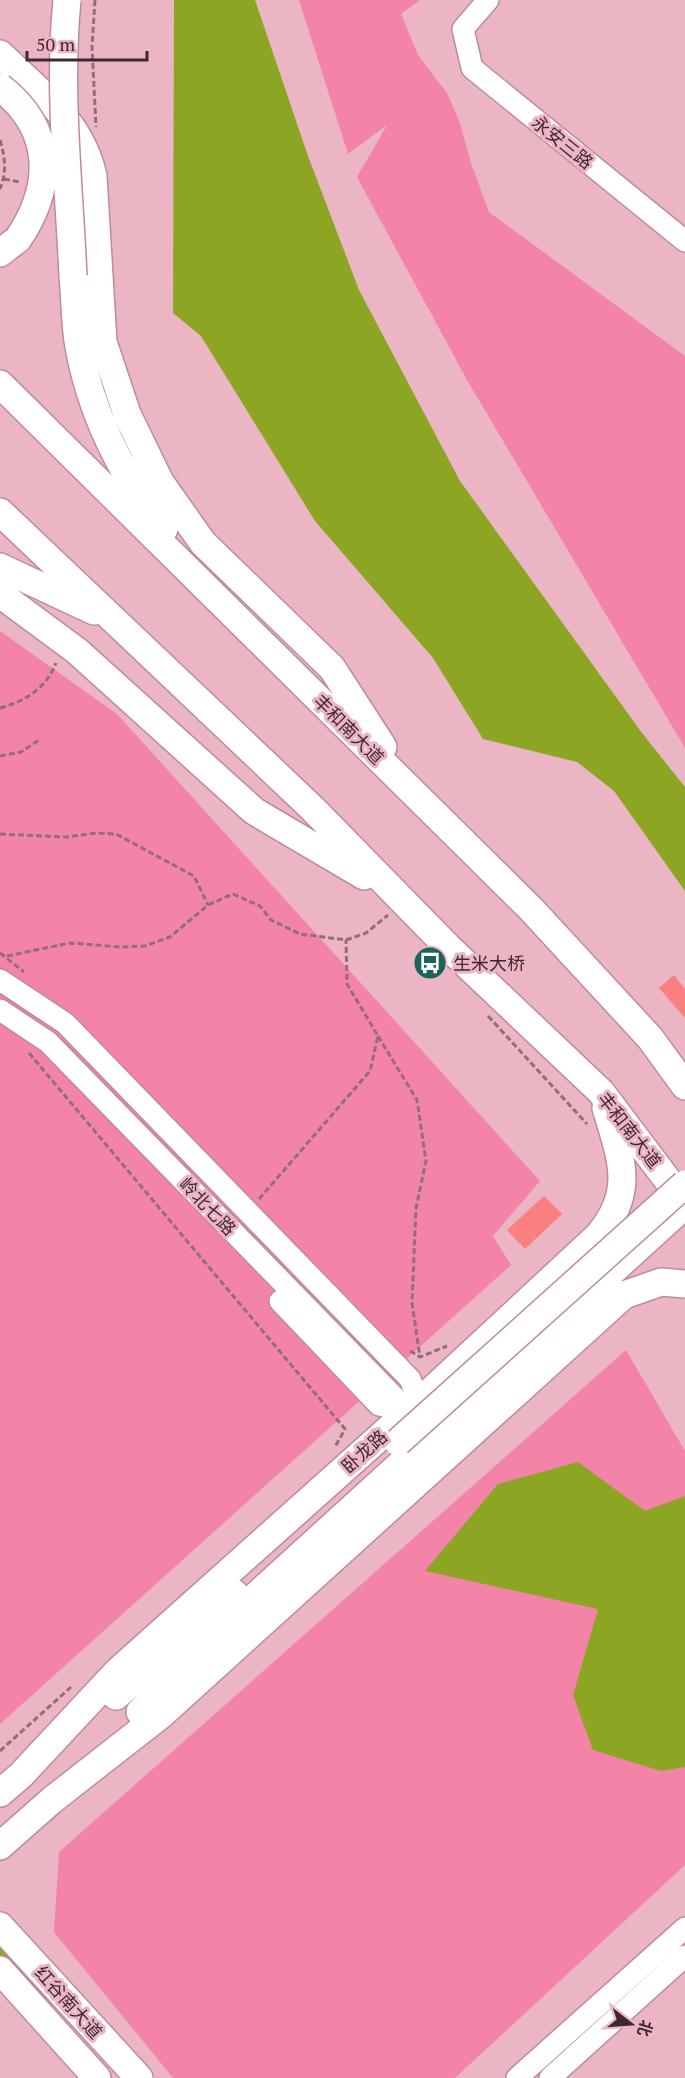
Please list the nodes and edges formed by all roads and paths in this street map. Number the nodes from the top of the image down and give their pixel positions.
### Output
1 (67, 0) edge
2 (95, 0) edge
3 (488, 0) edge
4 (0, 54) edge
5 (0, 87) edge
6 (97, 133) dead end
7 (0, 140) edge
8 (0, 189) edge
9 (685, 241) edge
10 (9, 246) edge
11 (0, 384) edge
12 (0, 512) edge
13 (0, 567) edge
14 (0, 594) edge
15 (230, 612) junction
16 (117, 622) junction
17 (64, 642) junction
18 (0, 708) edge
19 (39, 740) dead end
20 (0, 756) edge
21 (412, 792) junction
22 (0, 834) edge
23 (393, 902) junction
24 (208, 904) junction
25 (346, 940) junction
26 (0, 953) edge
27 (6, 957) junction
28 (32, 979) dead end
29 (0, 980) edge
30 (0, 994) edge
31 (0, 1010) edge
32 (486, 1015) dead end
33 (0, 1021) edge
34 (378, 1036) junction
35 (650, 1038) junction
36 (22, 1048) dead end
37 (685, 1063) edge
38 (685, 1086) edge
39 (601, 1092) junction
40 (589, 1126) dead end
41 (685, 1184) edge
42 (250, 1192) dead end
43 (685, 1204) edge
44 (685, 1284) edge
45 (454, 1343) dead end
46 (405, 1348) dead end
47 (420, 1357) junction
48 (413, 1406) junction
49 (334, 1448) dead end
50 (404, 1449) junction
51 (80, 1680) dead end
52 (0, 1751) edge
53 (21, 1775) junction
54 (0, 1793) edge
55 (52, 1800) junction
56 (0, 1846) edge
57 (0, 1926) edge
58 (685, 1928) edge
59 (685, 1956) edge
60 (0, 1970) edge
61 (96, 2078) edge
62 (139, 2078) edge
63 (517, 2078) edge
64 (550, 2078) edge

1 - 15 main road, bridge
2 - 6 path
3 - 9 street, 永安三路
4 - 21 main road
5 - 10 main road, bridge
7 - 8 path
11 - 15 main road, 丰和南大道
12 - 16 main road, 丰和南大道
13 - 16 main road
14 - 17 main road
15 - 21 main road, 丰和南大道
16 - 23 main road, 丰和南大道
17 - 18 path
17 - 23 main road
19 - 20 path
21 - 35 main road, 丰和南大道
22 - 24 path
23 - 25 path
23 - 39 main road, 丰和南大道
24 - 25 path
24 - 27 path
25 - 34 path
26 - 27 path
27 - 28 path
29 - 48 street
30 - 48 street
31 - 48 street, 岭北七路
32 - 40 path
33 - 48 street
34 - 42 path
34 - 47 path
35 - 37 main road
35 - 38 main road, 丰和南大道
36 - 49 path
39 - 43 main road, 丰和南大道
39 - 48 main road, 卧龙路
41 - 50 main road, 卧龙路, bridge
43 - 50 main road, 卧龙路
44 - 55 main road, 卧龙路
45 - 47 path
46 - 47 path
48 - 53 main road, 卧龙路
50 - 53 main road, 卧龙路
50 - 55 main road, 卧龙路
51 - 52 path
53 - 54 main road, 卧龙路
55 - 56 main road, 卧龙路
57 - 62 main road, 红谷南大道
58 - 63 street
59 - 64 street
60 - 61 main road, 红谷南大道

